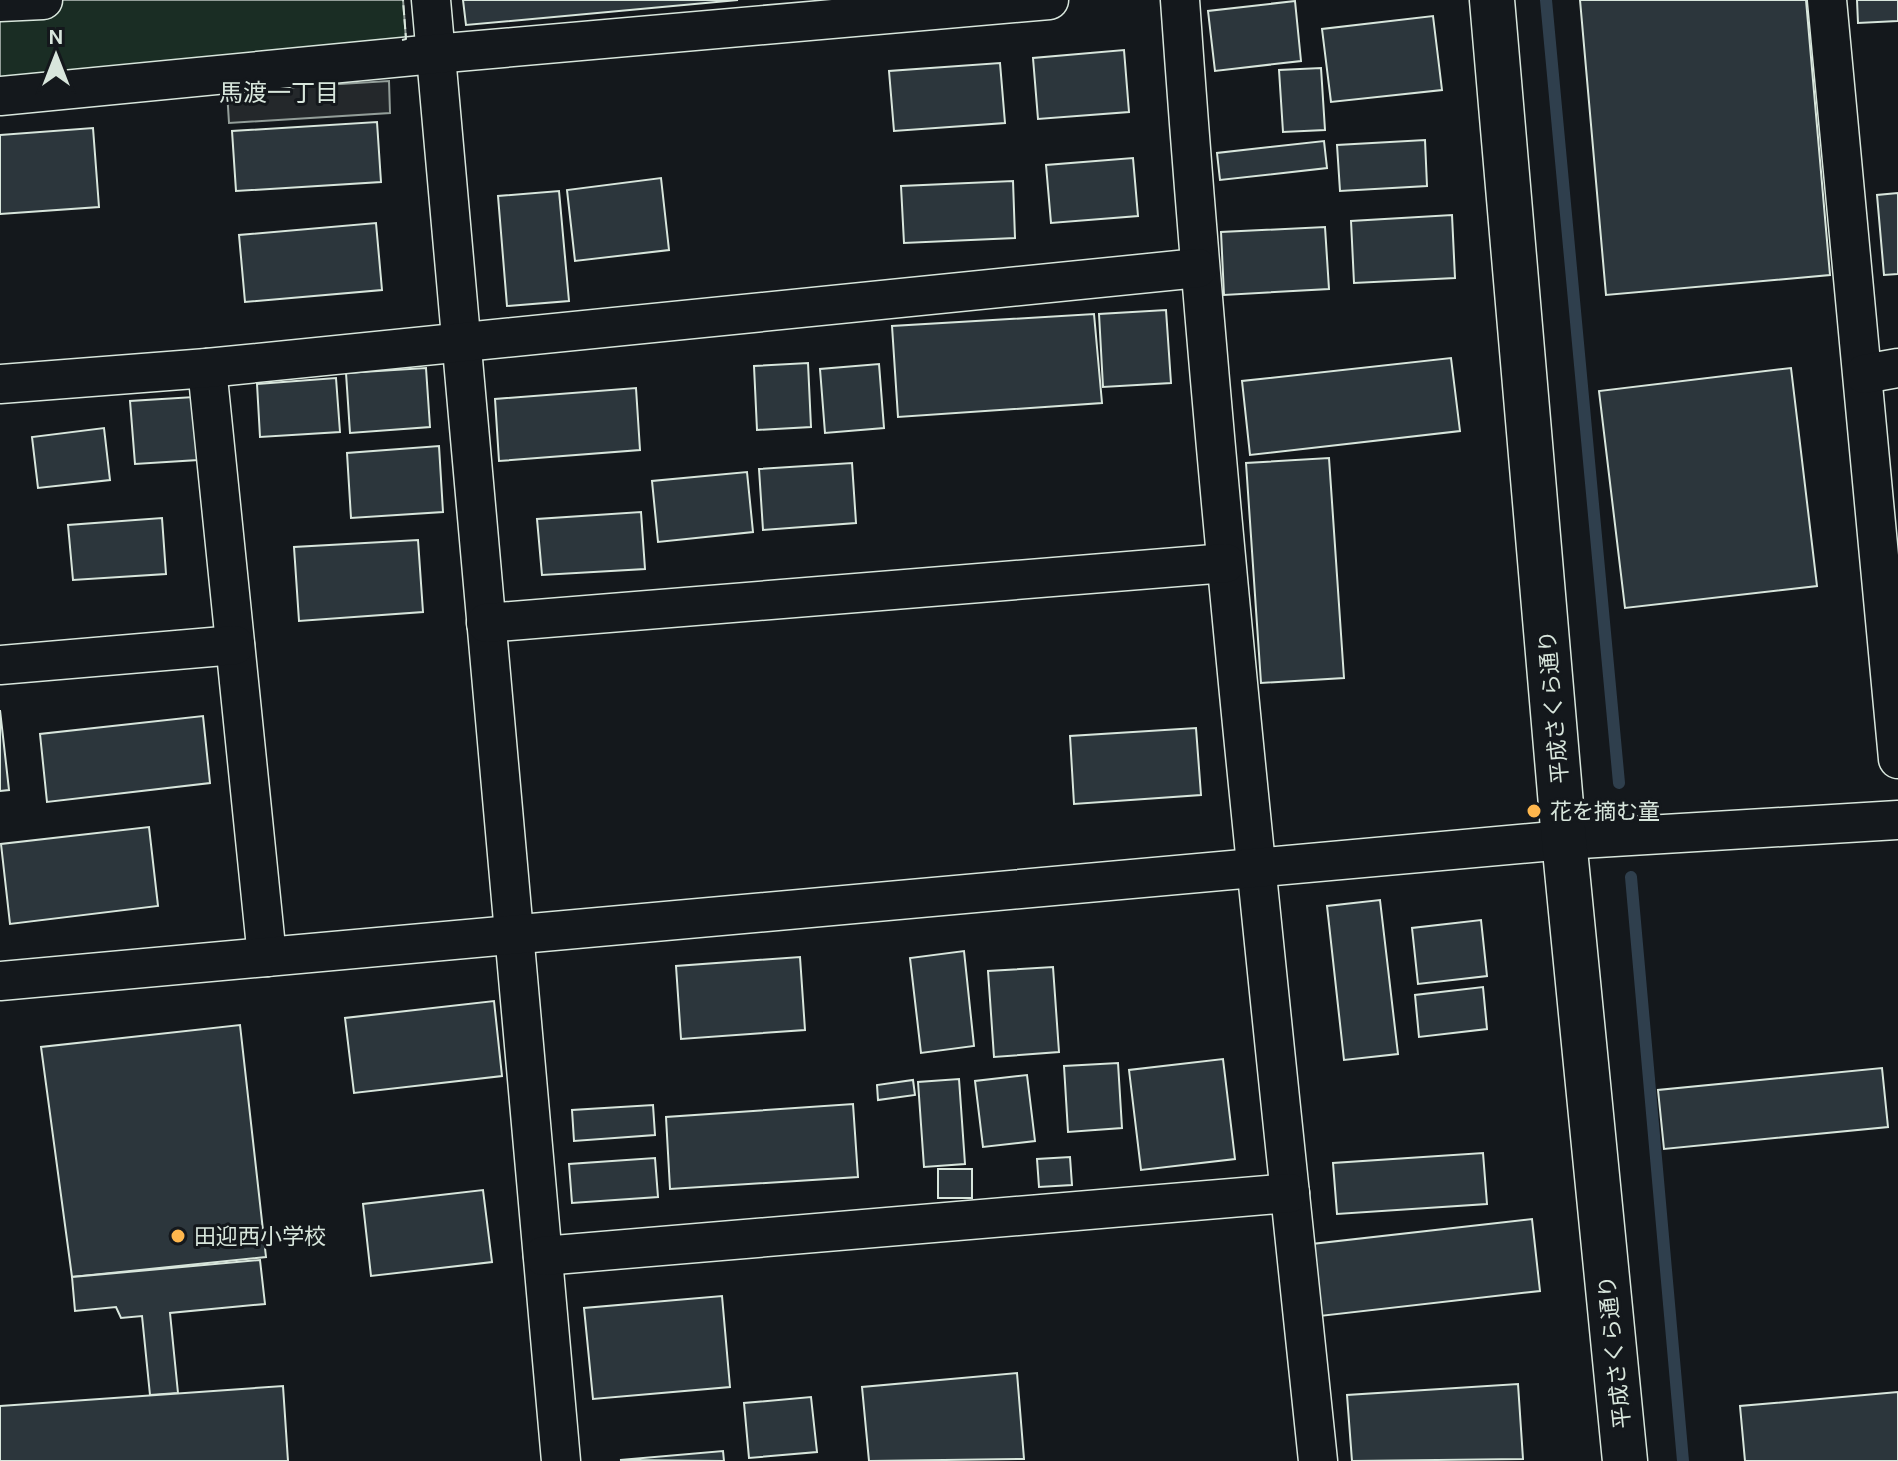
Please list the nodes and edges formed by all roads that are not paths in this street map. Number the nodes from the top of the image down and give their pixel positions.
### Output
1 (43, 0) edge
2 (431, 0) edge
3 (1049, 0) edge
4 (1180, 0) edge
5 (1492, 0) edge
6 (1827, 0) edge
7 (0, 2) edge
8 (434, 54) junction
9 (4, 89) edge
10 (1198, 268) junction
11 (460, 341) junction
12 (207, 368) junction
13 (1881, 371) edge
14 (0, 384) edge
15 (1226, 563) junction
16 (486, 623) junction
17 (235, 645) junction
18 (0, 665) edge
19 (1898, 759) edge
20 (1898, 820) edge
21 (1564, 840) junction
22 (1256, 866) junction
23 (514, 934) junction
24 (267, 957) junction
25 (0, 981) edge
26 (1290, 1193) junction
27 (543, 1256) junction
28 (561, 1461) edge
29 (1318, 1461) edge
30 (1625, 1461) edge

1 - 7 street
2 - 8 street
3 - 8 street
4 - 10 street
5 - 21 street, 平成さくら通り
6 - 13 street
8 - 9 street
8 - 11 street
10 - 11 street
10 - 15 street
11 - 12 street
11 - 16 street
12 - 14 street
12 - 17 street
13 - 19 street
15 - 16 street
15 - 22 street
16 - 23 street
17 - 18 street
17 - 24 street
20 - 21 street
21 - 22 street
21 - 30 street, 平成さくら通り
22 - 23 street
22 - 26 street
23 - 24 street
23 - 27 street
24 - 25 street
26 - 27 street
26 - 29 street
27 - 28 street

